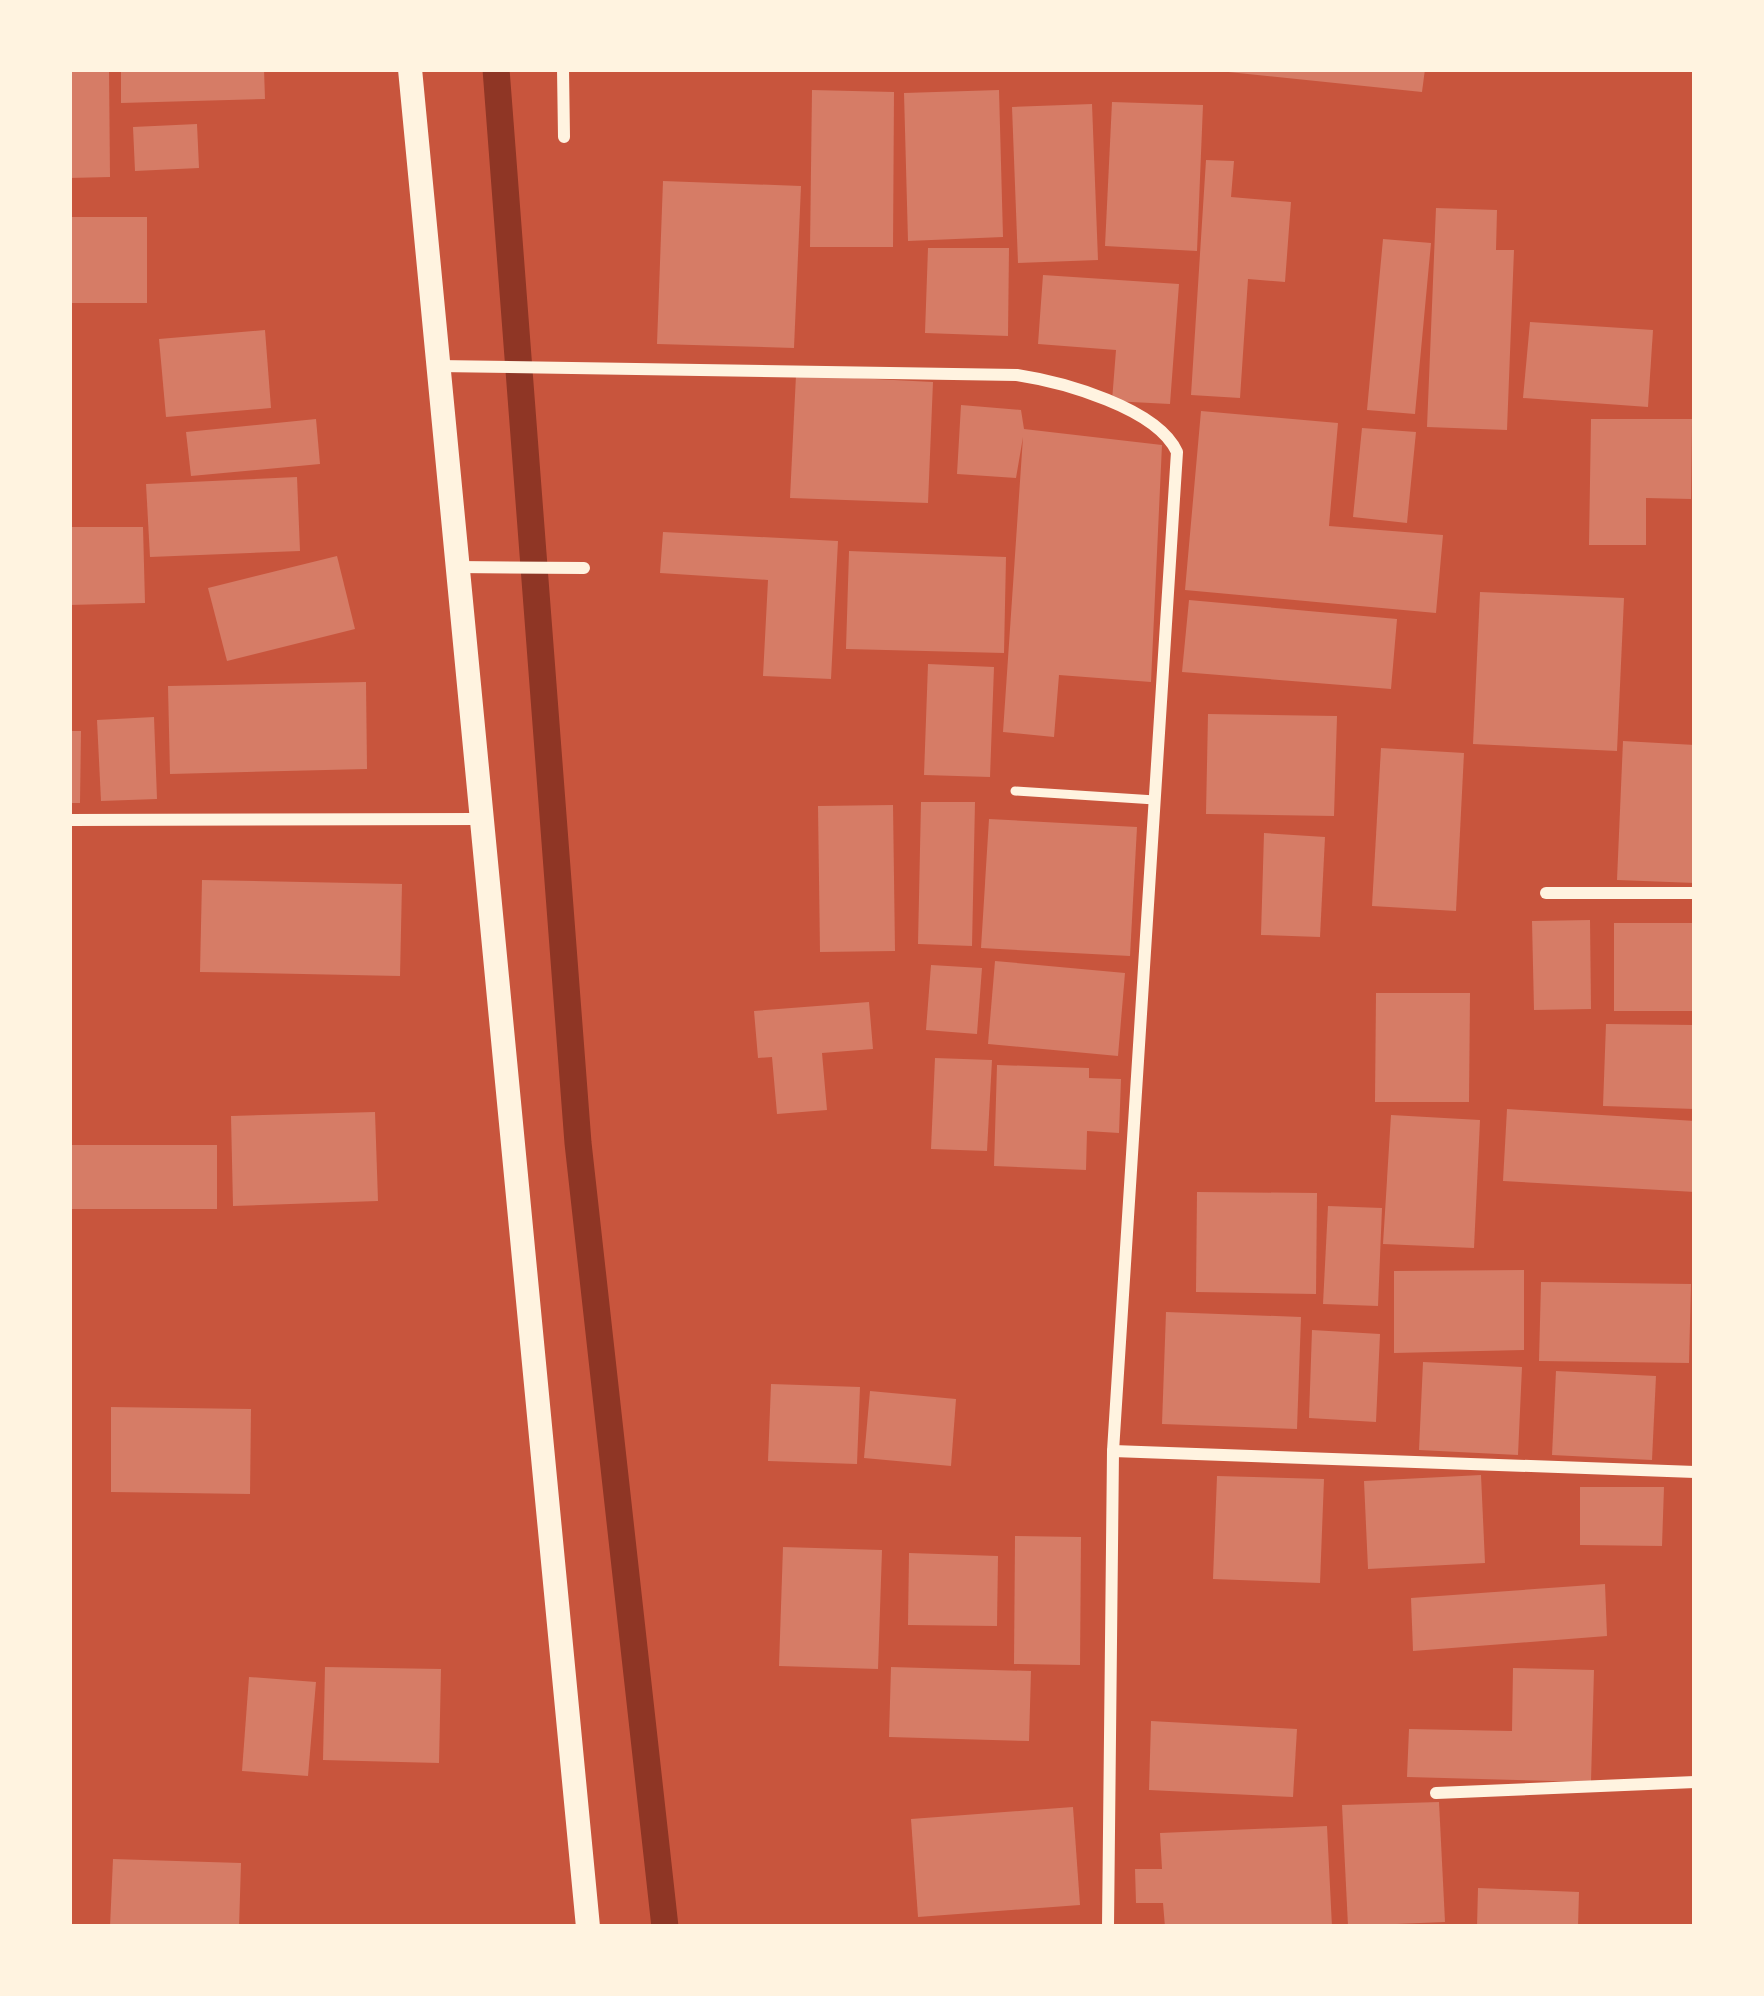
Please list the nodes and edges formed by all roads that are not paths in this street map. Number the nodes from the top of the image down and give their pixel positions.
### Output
1 (410, 69) edge
2 (562, 69) edge
3 (564, 136) dead end
4 (438, 366) junction
5 (457, 567) junction
6 (584, 568) dead end
7 (1015, 791) dead end
8 (1155, 800) junction
9 (480, 819) junction
10 (69, 820) edge
11 (1546, 893) dead end
12 (1695, 893) edge
13 (1113, 1451) junction
14 (1695, 1472) edge
15 (1695, 1783) edge
16 (1436, 1793) dead end
17 (588, 1927) edge
18 (1108, 1927) edge

1 - 4 main road
2 - 3 street
4 - 5 main road
4 - 8 street
5 - 6 street
5 - 9 main road
7 - 8 lane
8 - 13 street
9 - 10 street
9 - 17 main road
11 - 12 street
13 - 14 street
13 - 18 street
15 - 16 street

